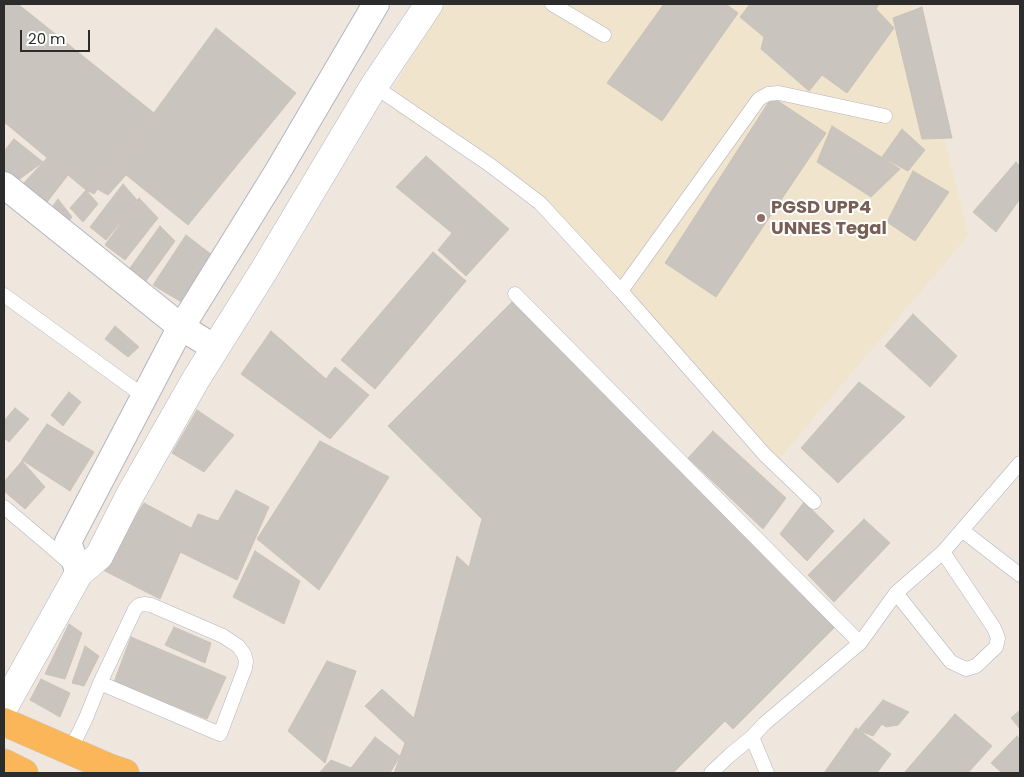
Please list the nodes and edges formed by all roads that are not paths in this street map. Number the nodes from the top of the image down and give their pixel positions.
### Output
1 (376, 4) edge
2 (429, 4) edge
3 (552, 4) edge
4 (604, 35) dead end
5 (374, 86) junction
6 (885, 116) dead end
7 (4, 185) edge
8 (621, 291) junction
9 (515, 294) dead end
10 (4, 295) edge
11 (181, 327) junction
12 (215, 348) junction
13 (145, 397) junction
14 (1020, 465) edge
15 (814, 502) dead end
16 (4, 507) edge
17 (963, 531) junction
18 (943, 552) junction
19 (80, 572) junction
20 (1020, 575) edge
21 (896, 593) junction
22 (860, 643) junction
23 (100, 683) junction
24 (4, 707) edge
25 (4, 722) edge
26 (752, 737) junction
27 (70, 751) junction
28 (4, 764) edge
29 (24, 773) edge
30 (126, 773) edge
31 (711, 773) edge
32 (767, 773) edge

1 - 11 street
2 - 5 street
3 - 4 lane
5 - 8 lane
5 - 12 street
6 - 8 lane
7 - 11 street
8 - 15 lane
9 - 22 lane
10 - 13 lane
11 - 12 street
11 - 13 street
12 - 19 street
13 - 19 street
14 - 17 lane
16 - 19 lane
17 - 18 lane
17 - 20 lane
18 - 21 lane
18 - 21 lane
19 - 24 street
21 - 22 lane
22 - 26 lane
23 - 23 lane
23 - 27 lane
25 - 27 highway
26 - 31 lane
26 - 32 lane
27 - 30 highway
28 - 29 highway

